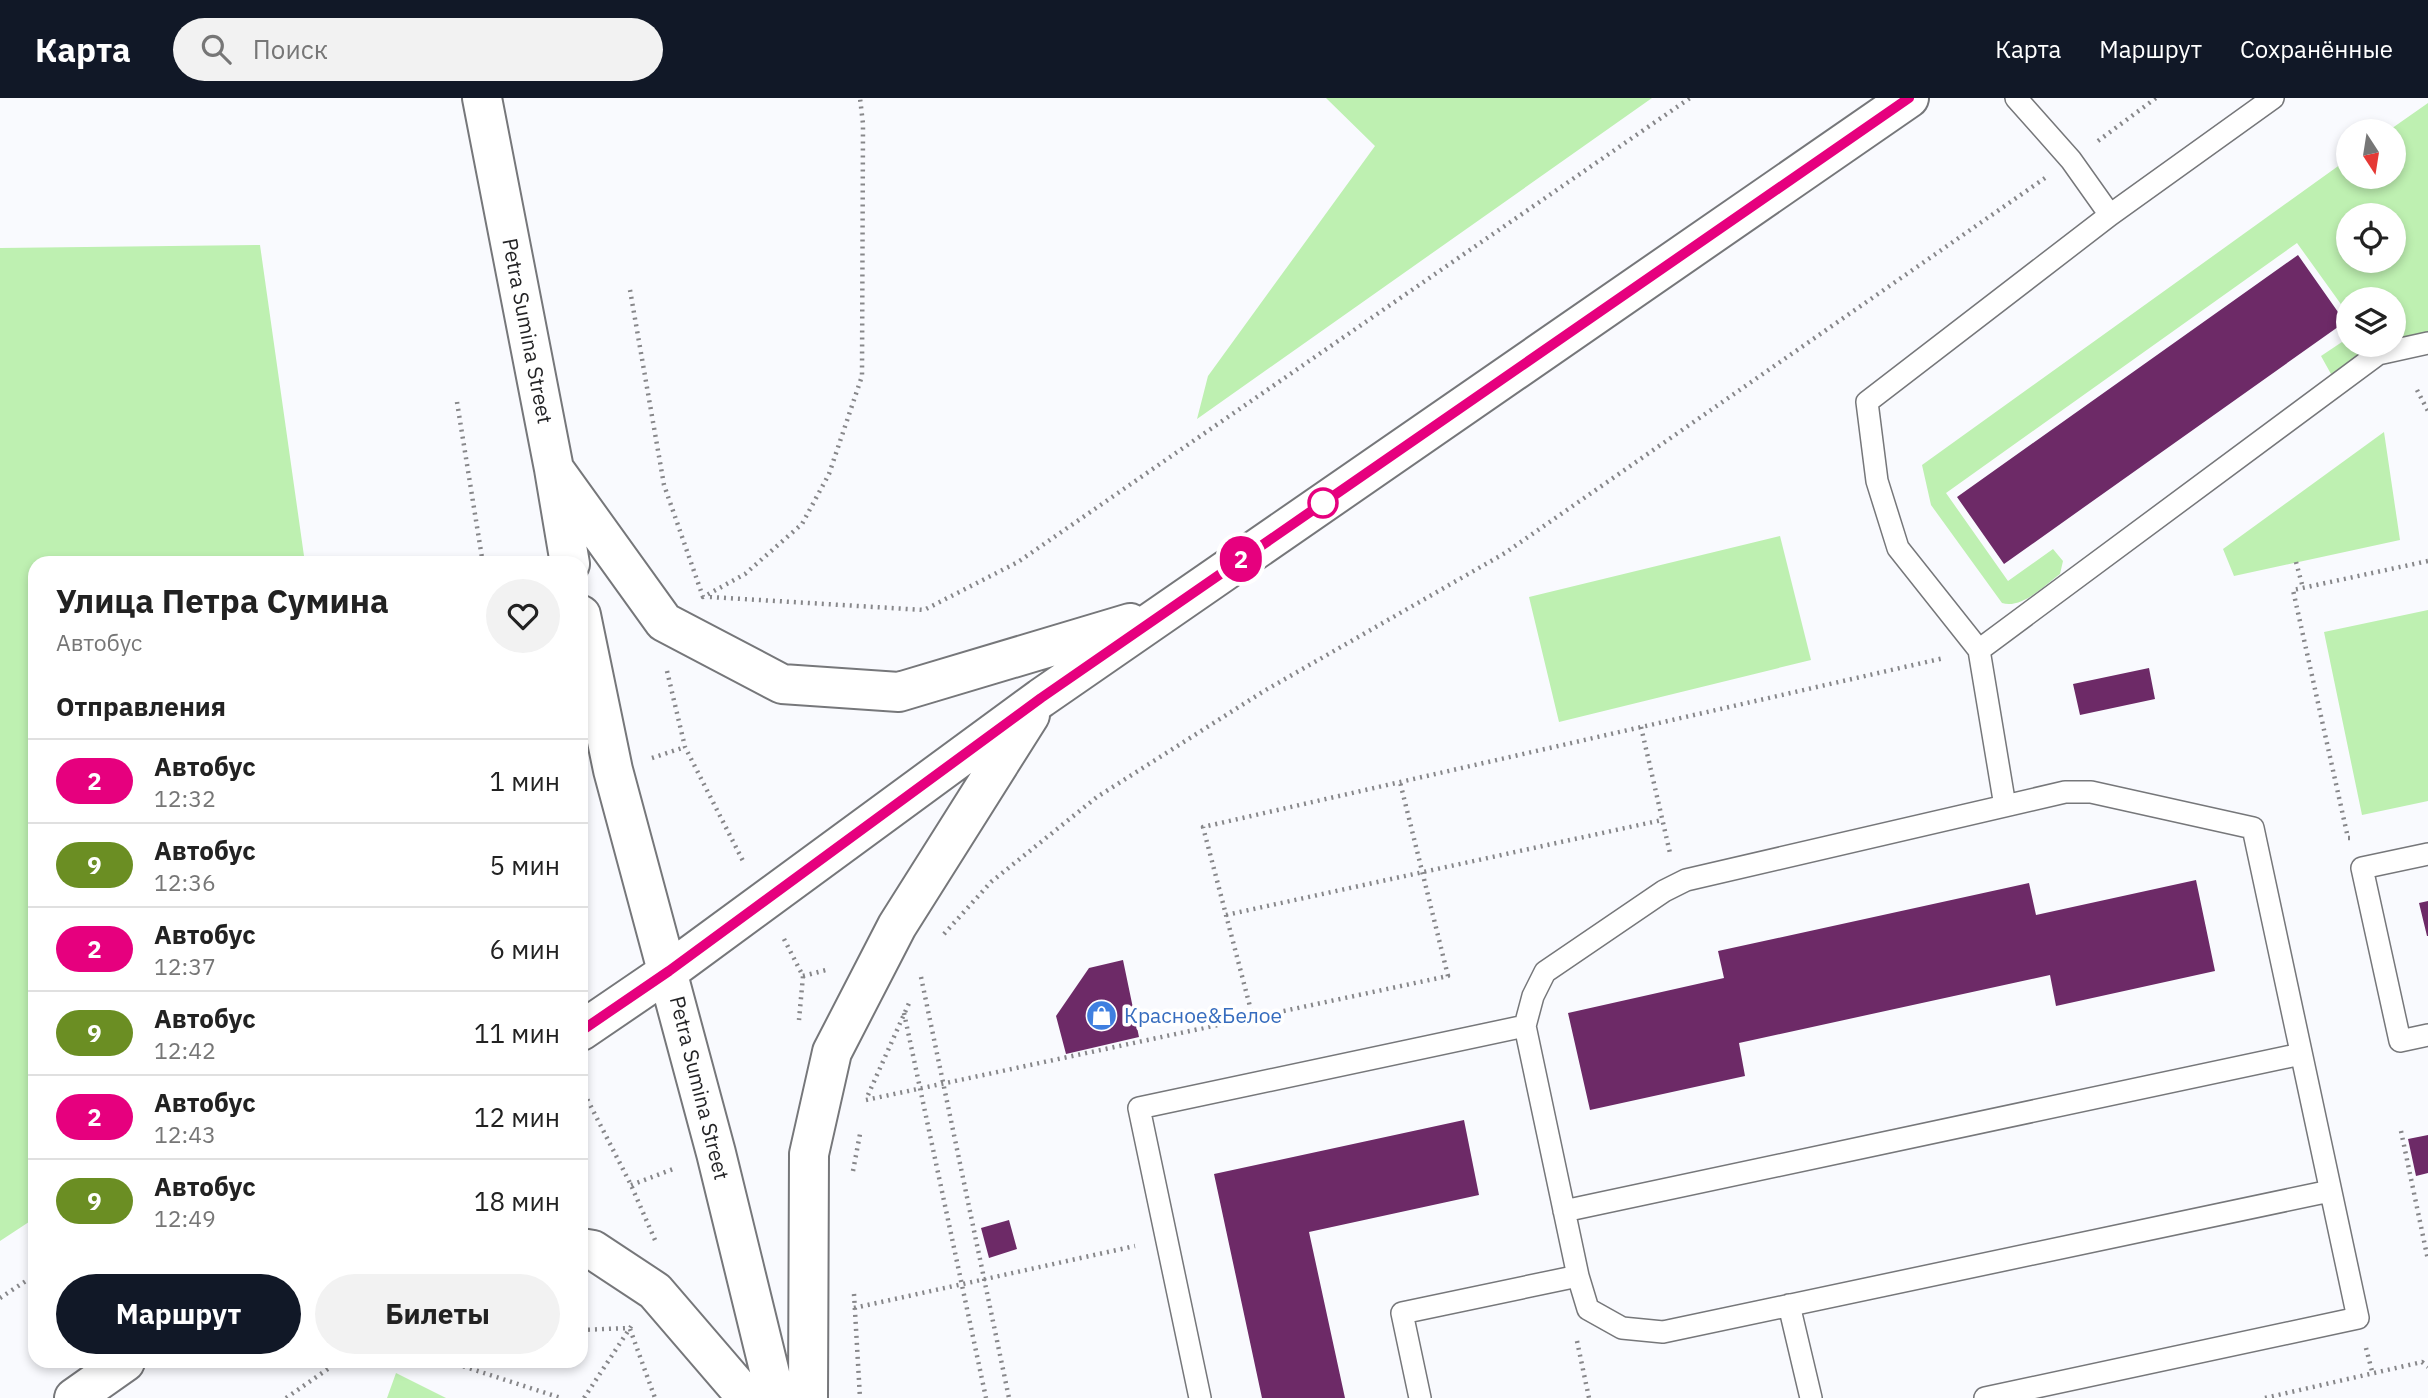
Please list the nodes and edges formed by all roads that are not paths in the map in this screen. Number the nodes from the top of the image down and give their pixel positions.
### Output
1 (482, 98) edge
2 (1909, 98) edge
3 (2016, 98) edge
4 (2273, 98) edge
5 (2110, 215) junction
6 (2428, 343) edge
7 (554, 469) junction
8 (567, 556) edge
9 (1162, 614) junction
10 (588, 649) edge
11 (1979, 650) junction
12 (1041, 698) junction
13 (2005, 806) junction
14 (2428, 854) edge
15 (669, 971) junction
16 (588, 1026) edge
17 (1525, 1026) junction
18 (2428, 1035) edge
19 (2301, 1054) junction
20 (2330, 1191) junction
21 (1564, 1211) junction
22 (588, 1249) edge
23 (1578, 1276) junction
24 (1789, 1306) junction
25 (116, 1368) edge
26 (74, 1398) edge
27 (747, 1398) edge
28 (776, 1398) edge
29 (808, 1398) edge
30 (1200, 1398) edge
31 (1420, 1398) edge
32 (1811, 1398) edge
33 (1985, 1398) edge

1 - 7 street, Petra Sumina Street
2 - 9 street
3 - 5 lane
4 - 5 lane
5 - 11 lane
6 - 11 lane
7 - 8 street, Petra Sumina Street
7 - 9 street
9 - 12 street
10 - 15 street, Petra Sumina Street
11 - 13 lane
12 - 15 street
12 - 29 street
13 - 17 lane
13 - 19 lane
14 - 18 lane
15 - 16 street
15 - 28 street, Petra Sumina Street
17 - 21 lane
17 - 30 lane
19 - 20 lane
19 - 21 lane
20 - 24 lane
20 - 33 lane
21 - 23 lane
22 - 27 street
23 - 24 lane
23 - 31 lane
24 - 32 lane
25 - 26 street

